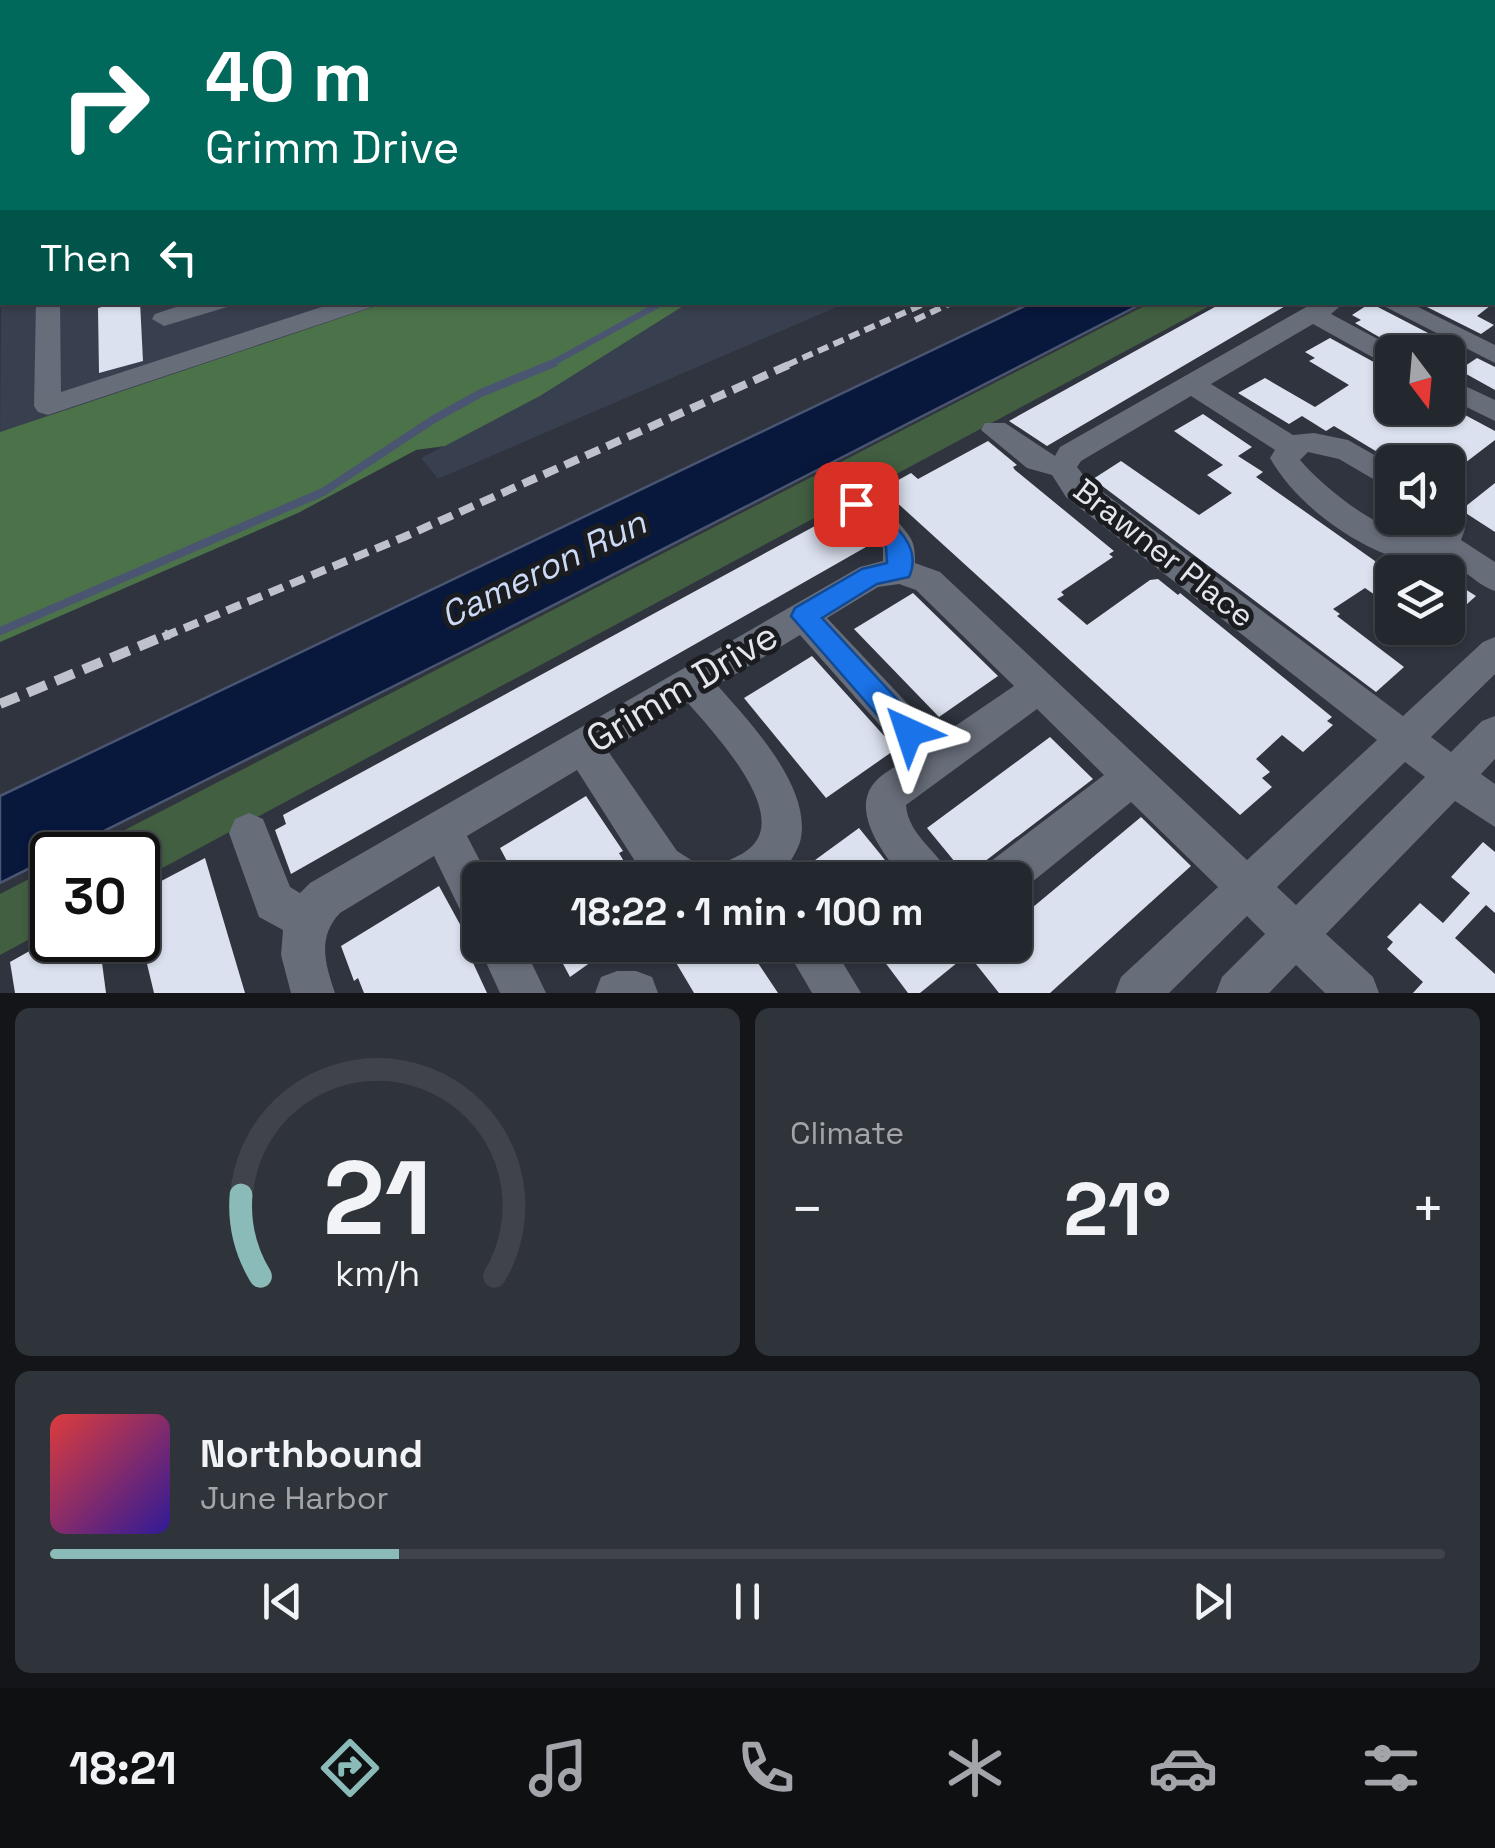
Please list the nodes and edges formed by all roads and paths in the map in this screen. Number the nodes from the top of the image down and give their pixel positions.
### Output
1 (54, 305) edge
2 (199, 305) edge
3 (349, 305) edge
4 (1394, 305) edge
5 (1323, 308) edge
6 (162, 311) edge
7 (1375, 345) edge
8 (170, 352) dead end
9 (1495, 356) edge
10 (1192, 384) junction
11 (1465, 396) edge
12 (1495, 412) edge
13 (995, 430) dead end
14 (1292, 448) junction
15 (1062, 468) junction
16 (1375, 469) edge
17 (856, 504) dead end
18 (1375, 532) edge
19 (1380, 535) edge
20 (1439, 535) edge
21 (1449, 535) edge
22 (900, 570) junction
23 (1495, 578) edge
24 (804, 616) junction
25 (1495, 652) edge
26 (692, 681) junction
27 (1039, 688) junction
28 (1495, 733) edge
29 (583, 746) junction
30 (1428, 757) junction
31 (935, 760) junction
32 (1132, 777) junction
33 (1495, 808) edge
34 (442, 829) junction
35 (249, 833) dead end
36 (659, 862) edge
37 (762, 862) edge
38 (918, 862) edge
39 (1024, 862) edge
40 (462, 869) edge
41 (1272, 912) junction
42 (308, 920) junction
43 (508, 962) edge
44 (818, 962) edge
45 (314, 993) edge
46 (524, 993) edge
47 (617, 993) edge
48 (636, 993) edge
49 (839, 993) edge
50 (1137, 993) edge
51 (1238, 993) edge
52 (1357, 993) edge

1 - 3 street
2 - 6 street
4 - 9 street
5 - 7 street
5 - 10 street, Brawner Place
6 - 8 street
10 - 14 street
10 - 15 street, Brawner Place
11 - 12 street
13 - 15 street
14 - 16 street
14 - 18 street
15 - 30 street, Brawner Place
17 - 22 street
19 - 20 street
21 - 23 street
22 - 24 street, Grimm Drive
22 - 27 street
24 - 26 street, Grimm Drive
24 - 31 street
25 - 30 street
26 - 29 street, Grimm Drive
26 - 37 street
27 - 31 street
27 - 32 street
28 - 30 street
29 - 34 street, Grimm Drive
29 - 36 street
30 - 33 street, Brawner Place
30 - 41 street
30 - 41 street
31 - 38 street
32 - 39 street
32 - 41 street
34 - 40 street
34 - 42 street, Grimm Drive
35 - 42 street
41 - 50 street
41 - 51 street
41 - 52 street
42 - 45 street
43 - 46 street
44 - 49 street
47 - 48 street

